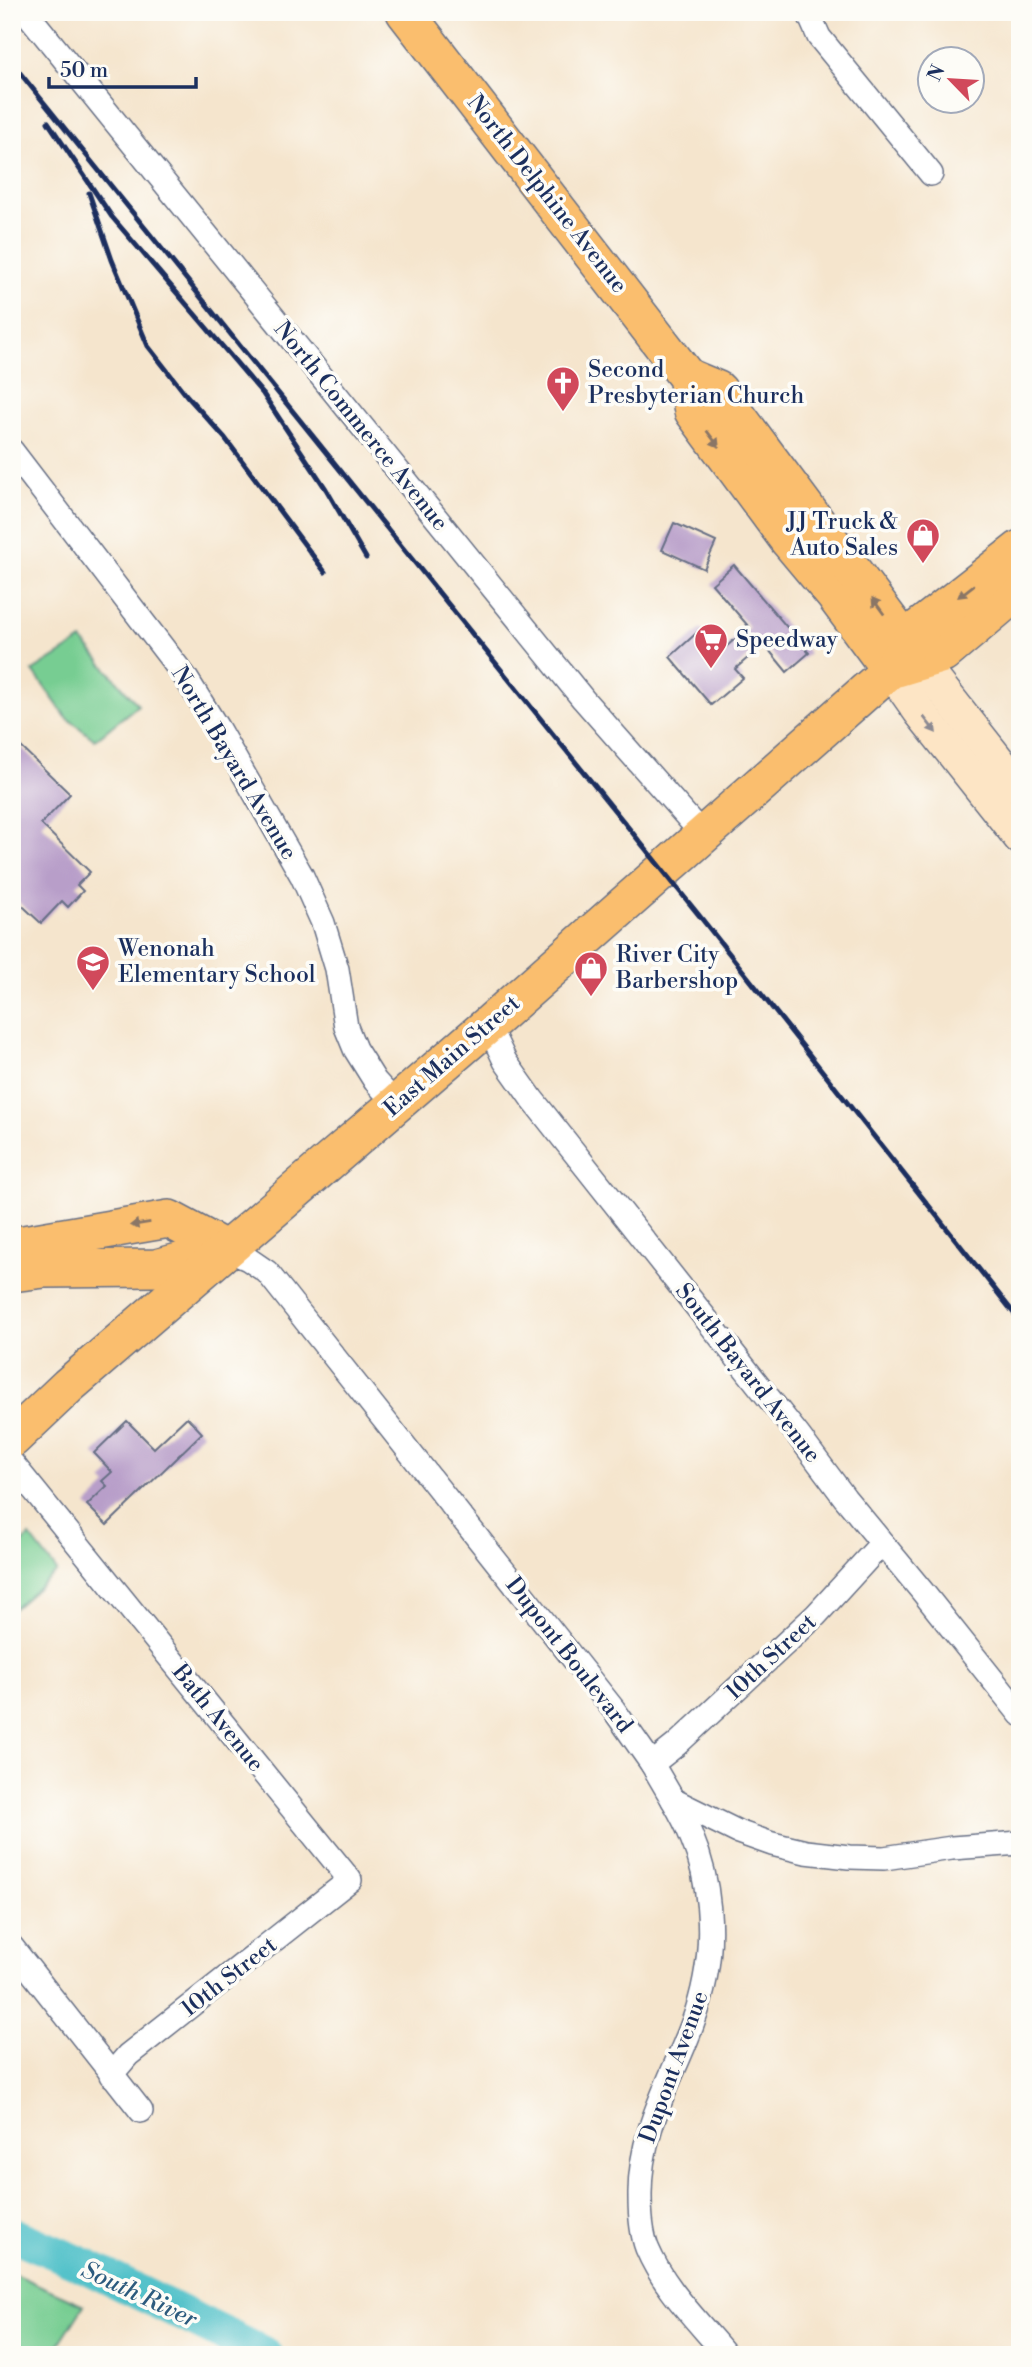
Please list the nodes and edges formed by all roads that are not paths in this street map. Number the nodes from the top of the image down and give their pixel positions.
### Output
1 (26, 12) edge
2 (405, 12) edge
3 (808, 12) edge
4 (931, 174) dead end
5 (12, 451) edge
6 (1020, 549) edge
7 (1020, 589) edge
8 (906, 659) junction
9 (1020, 788) edge
10 (703, 835) junction
11 (1020, 838) edge
12 (488, 1025) junction
13 (396, 1104) junction
14 (12, 1246) edge
15 (225, 1250) junction
16 (12, 1273) edge
17 (12, 1439) edge
18 (12, 1463) edge
19 (882, 1543) junction
20 (1020, 1714) edge
21 (652, 1764) junction
22 (673, 1800) junction
23 (1020, 1843) edge
24 (350, 1881) joint
25 (12, 1947) edge
26 (111, 2075) junction
27 (141, 2111) dead end
28 (726, 2355) edge

1 - 10 street, North Commerce Avenue
2 - 8 main road, North Delphine Avenue
3 - 4 street
5 - 13 street, North Bayard Avenue
6 -> 8 main road, East Main Street
7 - 8 main road, East Main Street
8 - 9 main road
8 - 10 main road, East Main Street
8 -> 11 main road
10 - 12 main road, East Main Street
12 - 13 main road, East Main Street
12 - 19 street, South Bayard Avenue
13 - 15 main road, East Main Street
15 -> 14 main road
15 - 16 main road
15 - 17 main road, East Main Street
15 - 21 street, Dupont Boulevard
18 - 24 street, Bath Avenue
19 - 20 street, South Bayard Avenue
19 - 21 street, 10th Street
21 - 22 street, Dupont Boulevard
22 - 23 street
22 - 28 street, Dupont Avenue
24 - 26 street, 10th Street
25 - 26 street
26 - 27 street

